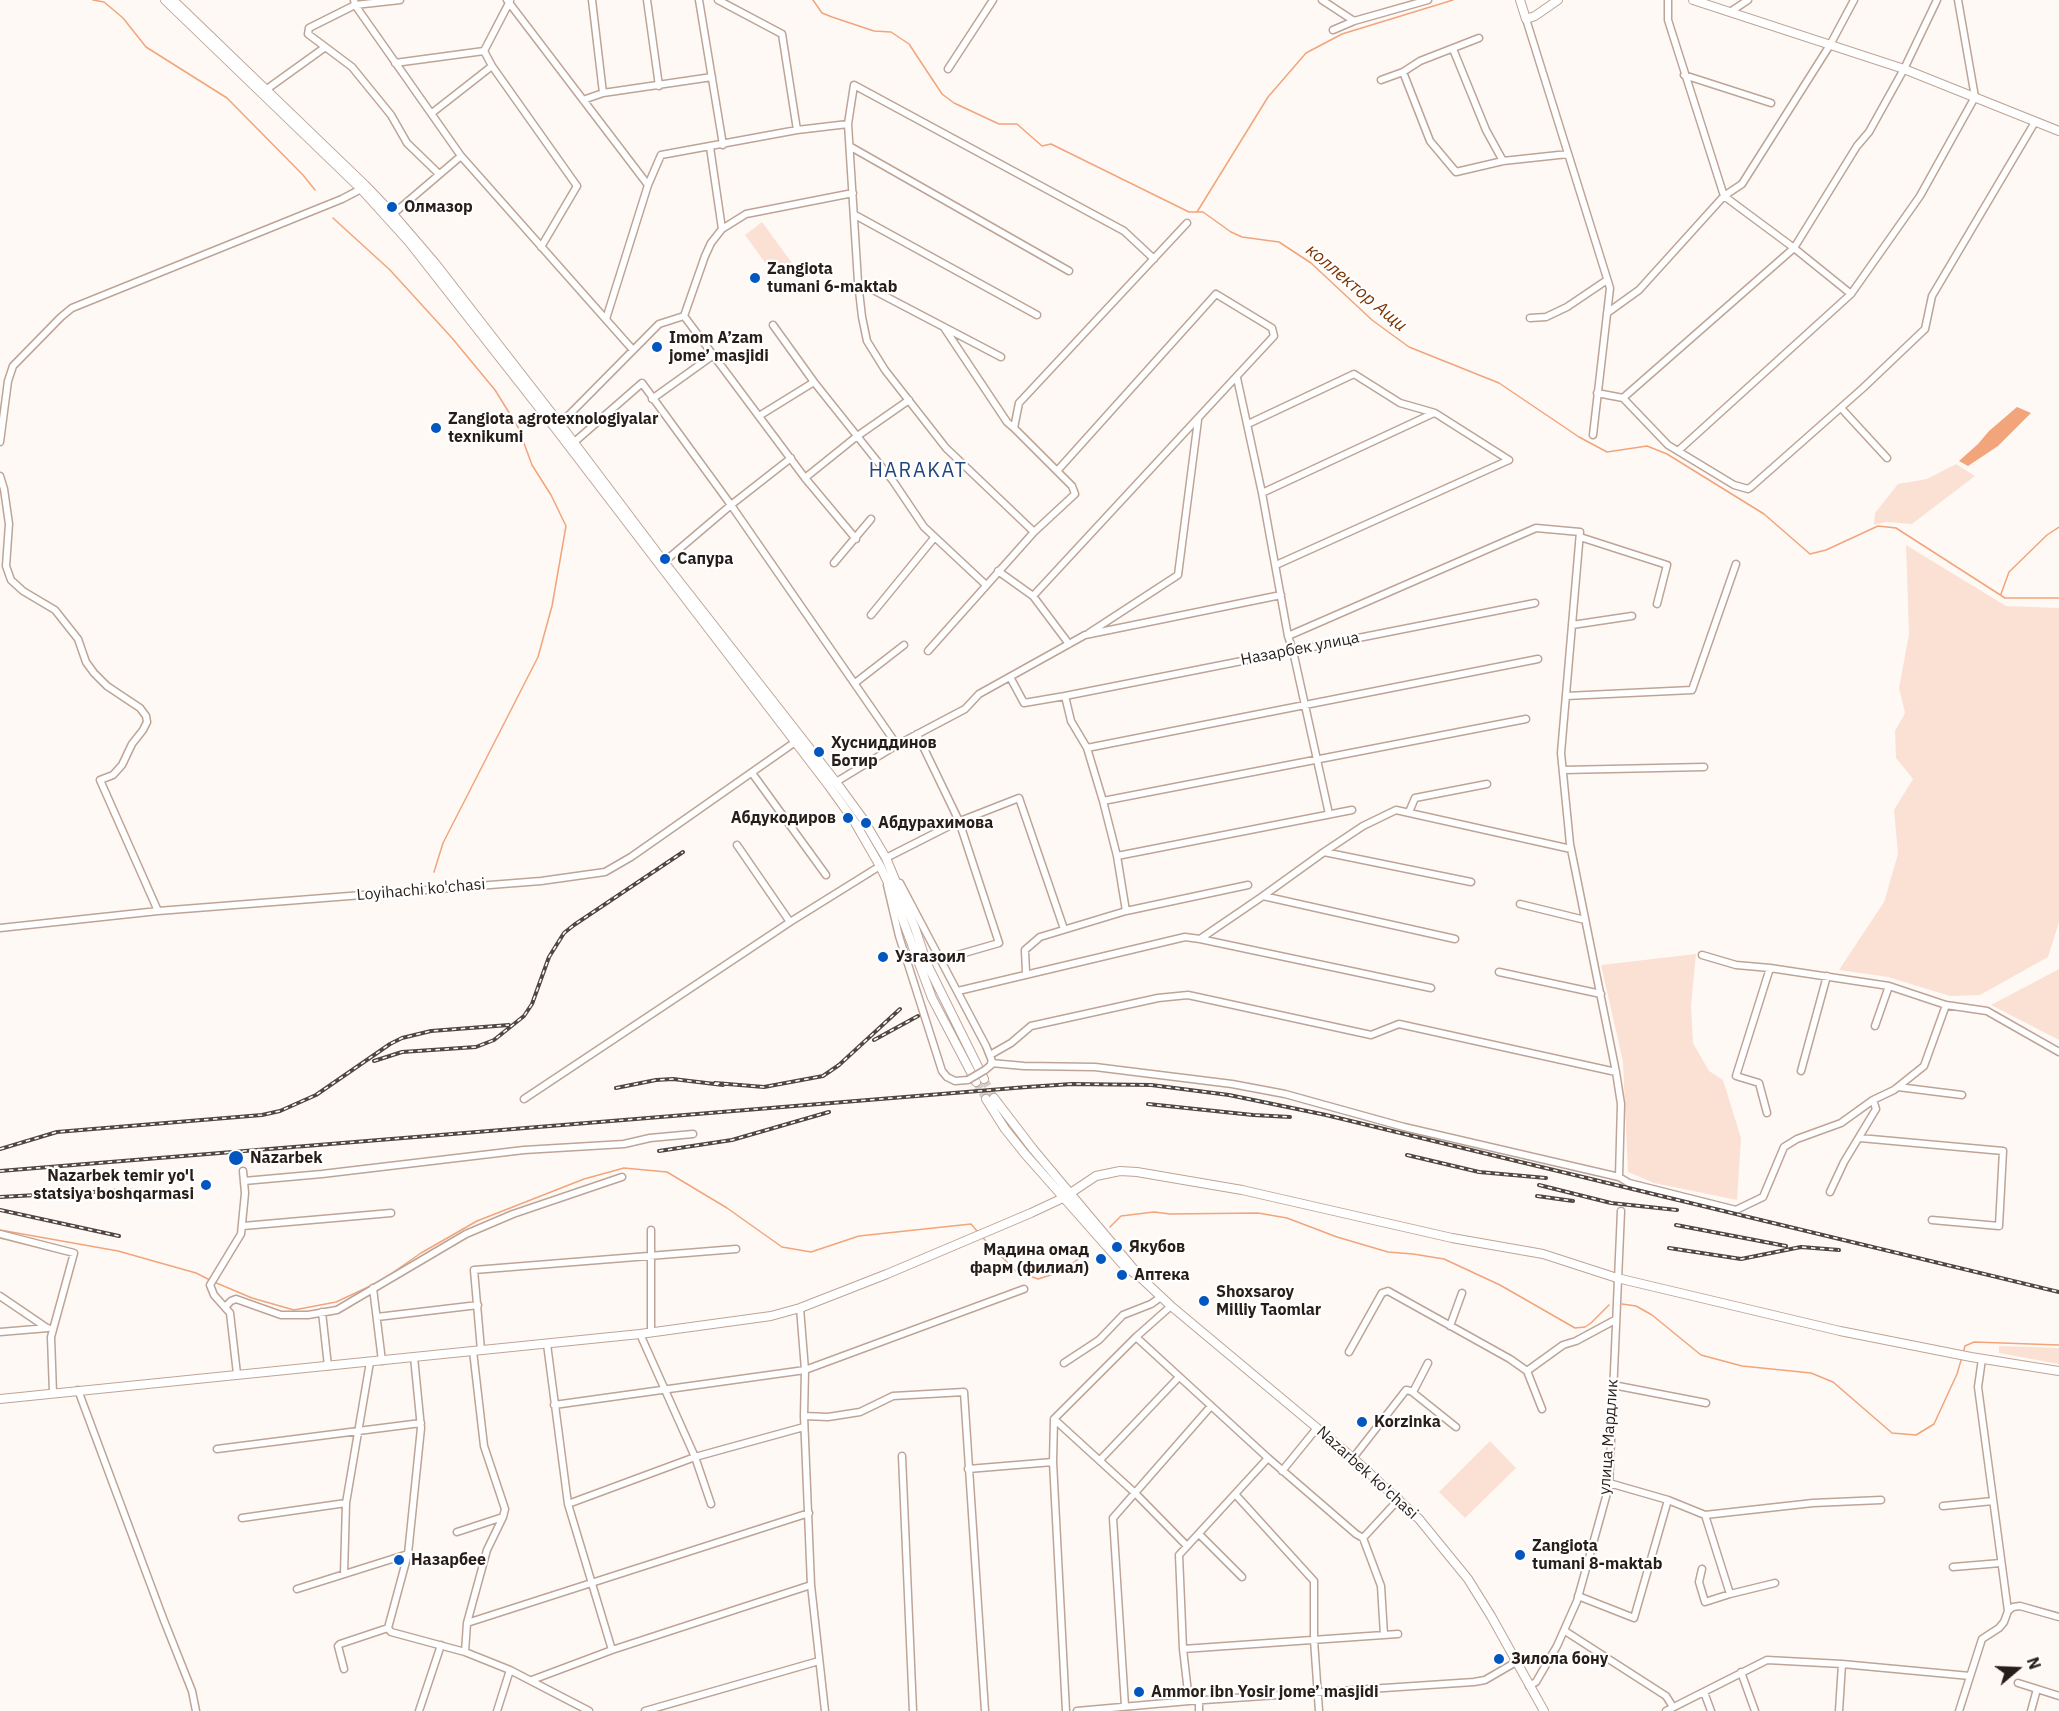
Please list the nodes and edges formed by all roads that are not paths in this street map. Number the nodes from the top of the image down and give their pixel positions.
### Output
1 (165, 0) edge
2 (174, 0) edge
3 (400, 0) edge
4 (592, 0) edge
5 (647, 0) edge
6 (699, 0) edge
7 (718, 0) edge
8 (993, 0) edge
9 (1322, 0) edge
10 (1428, 0) edge
11 (1520, 0) edge
12 (1558, 0) edge
13 (1668, 0) edge
14 (1693, 0) edge
15 (1748, 0) edge
16 (1854, 0) edge
17 (1936, 0) edge
18 (1958, 0) edge
19 (508, 1) edge
20 (355, 3) edge
21 (1730, 12) junction
22 (1526, 19) junction
23 (1354, 21) junction
24 (1333, 30) dead end
25 (1479, 38) dead end
26 (1830, 45) junction
27 (324, 48) junction
28 (1453, 49) junction
29 (484, 51) junction
30 (395, 63) junction
31 (492, 66) junction
32 (948, 69) dead end
33 (1904, 69) junction
34 (1403, 72) junction
35 (1684, 75) junction
36 (712, 77) junction
37 (1381, 80) dead end
38 (659, 86) junction
39 (267, 89) junction
40 (603, 93) junction
41 (1976, 97) junction
42 (583, 100) junction
43 (1771, 103) dead end
44 (432, 113) junction
45 (2035, 122) junction
46 (848, 124) junction
47 (797, 130) junction
48 (2059, 131) edge
49 (723, 145) junction
50 (710, 147) junction
51 (851, 147) junction
52 (1568, 154) junction
53 (461, 156) junction
54 (1503, 161) junction
55 (439, 174) junction
56 (648, 185) junction
57 (361, 189) junction
58 (853, 194) junction
59 (1724, 196) junction
60 (393, 214) junction
61 (855, 215) junction
62 (1186, 223) dead end
63 (722, 229) junction
64 (541, 247) junction
65 (1794, 248) junction
66 (1154, 259) junction
67 (1068, 271) dead end
68 (1607, 280) junction
69 (858, 282) junction
70 (1851, 294) junction
71 (1606, 313) junction
72 (1037, 315) dead end
73 (684, 316) junction
74 (1530, 318) dead end
75 (606, 320) junction
76 (773, 325) dead end
77 (945, 328) junction
78 (633, 350) junction
79 (712, 356) junction
80 (1001, 357) dead end
81 (1237, 378) junction
82 (814, 382) junction
83 (1597, 393) junction
84 (1623, 398) junction
85 (652, 399) junction
86 (909, 400) junction
87 (1841, 408) junction
88 (1435, 413) junction
89 (759, 416) junction
90 (1198, 420) junction
91 (1248, 424) junction
92 (558, 426) junction
93 (1014, 428) junction
94 (1593, 435) dead end
95 (856, 437) junction
96 (0, 442) edge
97 (571, 445) junction
98 (1679, 450) junction
99 (791, 458) junction
100 (1887, 458) dead end
101 (1057, 471) junction
102 (0, 476) edge
103 (805, 478) junction
104 (1262, 493) junction
105 (731, 505) junction
106 (872, 519) dead end
107 (1034, 531) junction
108 (1580, 537) junction
109 (934, 538) junction
110 (856, 539) junction
111 (664, 562) junction
112 (834, 563) dead end
113 (1736, 564) dead end
114 (1276, 565) junction
115 (998, 571) junction
116 (986, 585) junction
117 (1281, 595) junction
118 (1033, 596) junction
119 (1535, 603) dead end
120 (1657, 604) dead end
121 (871, 615) dead end
122 (1632, 616) dead end
123 (1572, 625) junction
124 (1085, 636) junction
125 (1288, 636) junction
126 (1069, 644) junction
127 (904, 645) dead end
128 (928, 651) dead end
129 (1293, 651) junction
130 (1538, 659) dead end
131 (1010, 677) junction
132 (855, 683) junction
133 (1065, 696) junction
134 (1566, 696) junction
135 (1305, 705) junction
136 (1527, 719) dead end
137 (917, 734) junction
138 (798, 740) junction
139 (897, 744) junction
140 (1087, 748) junction
141 (1317, 760) junction
142 (1704, 767) dead end
143 (1563, 770) junction
144 (752, 774) junction
145 (836, 782) junction
146 (1487, 784) dead end
147 (1103, 801) junction
148 (1352, 810) dead end
149 (1409, 812) junction
150 (1329, 814) junction
151 (959, 821) junction
152 (737, 845) dead end
153 (1571, 849) junction
154 (1324, 852) junction
155 (1117, 856) junction
156 (886, 858) junction
157 (880, 866) junction
158 (889, 874) junction
159 (826, 875) dead end
160 (1471, 882) dead end
161 (1248, 885) dead end
162 (1263, 896) junction
163 (1520, 904) dead end
164 (158, 911) junction
165 (1126, 911) junction
166 (1585, 920) junction
167 (790, 922) junction
168 (0, 928) edge
169 (1064, 929) junction
170 (1200, 939) junction
171 (1455, 939) dead end
172 (1702, 955) dead end
173 (940, 960) junction
174 (1770, 968) junction
175 (1499, 972) dead end
176 (1026, 973) junction
177 (1827, 976) junction
178 (1889, 986) junction
179 (1431, 987) dead end
180 (958, 990) junction
181 (1601, 994) junction
182 (1946, 1005) junction
183 (1875, 1026) dead end
184 (2059, 1052) edge
185 (990, 1055) junction
186 (991, 1063) junction
187 (1801, 1071) dead end
188 (1617, 1072) junction
189 (976, 1080) junction
190 (1898, 1087) junction
191 (1962, 1095) dead end
192 (524, 1099) dead end
193 (990, 1099) tunnel mouth
194 (1873, 1100) junction
195 (1767, 1113) dead end
196 (693, 1134) dead end
197 (1860, 1138) junction
198 (243, 1171) dead end
199 (622, 1176) dead end
200 (1619, 1178) junction
201 (244, 1181) junction
202 (1830, 1192) dead end
203 (1066, 1195) junction
204 (1621, 1211) dead end
205 (391, 1213) dead end
206 (1932, 1220) dead end
207 (243, 1226) junction
208 (651, 1230) dead end
209 (0, 1234) edge
210 (736, 1249) dead end
211 (651, 1255) junction
212 (1617, 1278) junction
213 (373, 1288) junction
214 (1024, 1289) dead end
215 (1462, 1293) dead end
216 (0, 1296) edge
217 (1161, 1297) junction
218 (478, 1305) junction
219 (1170, 1306) junction
220 (225, 1307) junction
221 (801, 1308) junction
222 (322, 1312) junction
223 (377, 1317) junction
224 (1615, 1320) junction
225 (1450, 1326) junction
226 (51, 1327) junction
227 (0, 1332) edge
228 (651, 1332) junction
229 (640, 1334) junction
230 (1136, 1337) junction
231 (547, 1344) junction
232 (477, 1351) junction
233 (1349, 1352) dead end
234 (414, 1357) junction
235 (1982, 1359) junction
236 (382, 1360) junction
237 (370, 1362) junction
238 (1064, 1363) dead end
239 (1428, 1364) dead end
240 (328, 1366) junction
241 (805, 1370) junction
242 (1527, 1371) junction
243 (2059, 1371) edge
244 (237, 1374) junction
245 (1179, 1377) junction
246 (1612, 1385) junction
247 (78, 1390) junction
248 (664, 1390) junction
249 (1413, 1392) junction
250 (53, 1393) junction
251 (0, 1399) edge
252 (1706, 1403) dead end
253 (554, 1406) junction
254 (1211, 1406) junction
255 (1542, 1409) dead end
256 (804, 1416) junction
257 (1054, 1419) junction
258 (421, 1424) junction
259 (804, 1426) junction
260 (1456, 1427) dead end
261 (1317, 1428) junction
262 (358, 1432) junction
263 (217, 1449) dead end
264 (902, 1456) dead end
265 (695, 1457) junction
266 (1268, 1458) junction
267 (1353, 1458) junction
268 (1100, 1460) junction
269 (1053, 1462) junction
270 (968, 1469) junction
271 (1282, 1471) junction
272 (1609, 1483) junction
273 (1135, 1493) junction
274 (1235, 1494) junction
275 (1399, 1499) junction
276 (1668, 1500) junction
277 (1881, 1500) dead end
278 (1993, 1501) junction
279 (346, 1503) junction
280 (568, 1504) junction
281 (711, 1504) dead end
282 (1943, 1506) dead end
283 (809, 1513) junction
284 (1705, 1515) junction
285 (503, 1517) junction
286 (242, 1518) dead end
287 (456, 1532) dead end
288 (1198, 1534) junction
289 (1363, 1538) junction
290 (1187, 1546) junction
291 (408, 1554) junction
292 (2001, 1563) junction
293 (1953, 1567) dead end
294 (1702, 1569) dead end
295 (344, 1574) junction
296 (1242, 1577) dead end
297 (592, 1583) junction
298 (1775, 1583) dead end
299 (811, 1585) junction
300 (297, 1589) dead end
301 (1730, 1594) junction
302 (1578, 1596) junction
303 (2008, 1611) junction
304 (2059, 1617) edge
305 (467, 1623) junction
306 (388, 1628) junction
307 (1565, 1631) junction
308 (1398, 1634) dead end
309 (1384, 1635) junction
310 (1314, 1640) junction
311 (441, 1645) junction
312 (1183, 1649) junction
313 (612, 1650) junction
314 (465, 1652) junction
315 (819, 1661) junction
316 (1516, 1662) junction
317 (1842, 1664) junction
318 (344, 1669) dead end
319 (510, 1670) junction
320 (1741, 1672) junction
321 (1970, 1676) junction
322 (532, 1680) junction
323 (2018, 1683) dead end
324 (1529, 1686) junction
325 (2037, 1689) junction
326 (1704, 1692) junction
327 (1317, 1693) junction
328 (2059, 1696) edge
329 (1199, 1700) junction
330 (1188, 1701) junction
331 (1125, 1706) junction
332 (1673, 1707) junction
333 (575, 1708) edge
334 (1139, 1708) edge
335 (196, 1711) edge
336 (419, 1711) edge
337 (496, 1711) edge
338 (589, 1711) edge
339 (645, 1711) edge
340 (825, 1711) edge
341 (913, 1711) edge
342 (985, 1711) edge
343 (1065, 1711) edge
344 (1077, 1711) edge
345 (1199, 1711) edge
346 (1319, 1711) edge
347 (1544, 1711) edge
348 (1666, 1711) edge
349 (1711, 1711) edge
350 (1755, 1711) edge
351 (1839, 1711) edge
352 (1959, 1711) edge
353 (2031, 1711) edge

1 - 57 main road
2 - 39 main road
3 - 20 street
4 - 40 street
5 - 38 street
6 - 36 street
7 - 47 street
8 - 32 street
9 - 23 street
10 - 23 street
11 - 22 main road
12 - 22 main road
13 - 35 street
14 - 21 main road
15 - 21 street
16 - 26 street
17 - 33 street
18 - 41 street
19 - 29 street
19 - 42 street
20 - 27 street
20 - 30 street
21 - 26 main road
22 - 52 street
23 - 24 street
25 - 28 street
26 - 33 main road
26 - 59 street
27 - 39 street
27 - 55 street
28 - 34 street
28 - 54 street
29 - 30 street
29 - 31 street
30 - 44 street
31 - 44 street
31 - 64 street
33 - 41 main road
33 - 65 street
34 - 37 street
34 - 54 street
35 - 43 street
35 - 59 street
36 - 38 street
36 - 49 street
38 - 40 street
39 - 60 main road
40 - 42 street
41 - 45 main road
41 - 70 street
42 - 56 street
44 - 53 street
45 - 48 main road
45 - 87 street
46 - 47 street
46 - 51 street
46 - 66 street
47 - 49 street
49 - 50 street
50 - 56 street
50 - 63 street
51 - 58 street
51 - 67 street
52 - 54 street
52 - 68 street
53 - 55 street
53 - 64 street
55 - 60 street
56 - 75 street
57 - 92 main road
57 - 96 street
58 - 61 street
58 - 63 street
59 - 65 street
59 - 71 street
60 - 92 main road
61 - 69 street
61 - 72 street
62 - 66 street
63 - 73 street
64 - 75 street
65 - 70 street
65 - 84 street
66 - 93 street
68 - 71 street
68 - 74 street
69 - 77 street
69 - 86 street
70 - 98 street
71 - 83 street
73 - 78 street
73 - 79 street
75 - 78 street
76 - 82 street
77 - 80 street
77 - 93 street
78 - 92 street
79 - 85 street
79 - 89 street
81 - 90 street
81 - 91 street
81 - 101 street
82 - 89 street
82 - 95 street
83 - 84 street
83 - 94 street
84 - 98 street
85 - 97 street
85 - 105 street
86 - 95 street
86 - 107 street
87 - 98 street
87 - 100 street
88 - 91 street
88 - 104 street
88 - 114 street
89 - 99 street
90 - 118 street
90 - 124 street
91 - 104 street
92 - 97 main road
93 - 101 street
95 - 103 street
95 - 109 street
97 - 111 main road
97 - 138 main road
99 - 103 street
99 - 105 street
101 - 107 street
102 - 164 street
103 - 110 street
104 - 114 street
105 - 111 street
105 - 132 street
106 - 110 street
107 - 115 street
108 - 120 street
108 - 123 street
108 - 125 street
109 - 116 street
109 - 121 street
110 - 112 street
111 - 138 main road
113 - 134 street
114 - 117 street
115 - 116 street
115 - 118 street
116 - 128 street
117 - 124 street
117 - 125 street
118 - 126 street
119 - 129 street, Назарбек улица
122 - 123 street
123 - 134 street
124 - 126 street
125 - 129 street
126 - 131 street
127 - 132 street
129 - 133 street, Назарбек улица
129 - 135 street
130 - 135 street
131 - 133 street, Назарбек улица
131 - 137 street
132 - 139 street
133 - 140 street
134 - 143 street
135 - 140 street
135 - 141 street
136 - 141 street
137 - 139 street
137 - 151 street
138 - 144 street, Loyihachi ko'chasi
138 - 145 main road
138 - 157 main road
139 - 145 street
140 - 147 street
141 - 147 street
141 - 150 street
142 - 143 street
143 - 153 street
144 - 159 street
144 - 164 street, Loyihachi ko'chasi
145 - 156 main road
146 - 149 street
147 - 155 street
148 - 150 street
149 - 153 street
149 - 154 street
150 - 155 street
151 - 156 street
151 - 169 street
151 - 173 street
152 - 167 street
153 - 166 street
154 - 160 street
154 - 162 street
155 - 165 street
156 - 158 main road
157 - 158 main road
157 - 167 street
158 - 173 street
158 - 189 main road
158 - 189 street
161 - 165 street
162 - 170 street
162 - 171 street
163 - 166 street
164 - 168 street, Loyihachi ko'chasi
165 - 169 street
166 - 181 street
167 - 192 street
169 - 176 street
170 - 176 street
170 - 179 street
172 - 174 street
173 - 180 street
174 - 177 street
174 - 195 street
175 - 181 street
176 - 180 street
177 - 178 street
177 - 187 street
178 - 182 street
178 - 183 street
180 - 185 street
181 - 188 street
182 - 184 street
182 - 190 street
185 - 186 street
185 - 188 street
186 - 189 street, bridge
186 - 200 street
188 - 200 street
190 - 191 street
190 - 194 street
193 - 203 main road, Nazarbek ko'chasi
194 - 197 street
194 - 200 street
196 - 201 street
197 - 202 street
197 - 206 street
198 - 201 street
199 - 213 street
201 - 207 street
203 - 212 main road
203 - 217 main road, Nazarbek ko'chasi
203 - 221 main road
204 - 212 street, улица Мардлик
205 - 207 street
207 - 220 street
208 - 211 street
209 - 226 street
210 - 211 street
211 - 218 street
211 - 228 street
212 - 224 street, улица Мардлик
212 - 235 main road
213 - 222 street
213 - 223 street
214 - 241 street
215 - 225 street
216 - 226 street
217 - 219 main road, Nazarbek ko'chasi
217 - 238 street
218 - 223 street
218 - 232 street
219 - 230 street
219 - 261 main road, Nazarbek ko'chasi
220 - 222 street
220 - 244 street
221 - 228 main road
221 - 241 street
222 - 240 street
223 - 236 street
224 - 242 street
224 - 246 street, улица Мардлик
225 - 233 street
225 - 242 street
226 - 227 street
226 - 250 street
228 - 229 main road
229 - 231 main road
229 - 248 street
230 - 245 street
230 - 257 street
231 - 232 main road
231 - 253 street
232 - 234 main road
232 - 285 street
234 - 236 main road
234 - 258 street
235 - 243 main road
235 - 278 street
236 - 237 main road
237 - 240 main road
237 - 262 street
239 - 249 street
240 - 244 main road
241 - 248 street
241 - 256 street
242 - 255 street
244 - 247 main road
245 - 254 street
245 - 268 street
246 - 252 street
246 - 272 street, улица Мардлик
247 - 250 main road
247 - 335 street
248 - 253 street
248 - 265 street
249 - 260 street
249 - 267 street
250 - 251 main road
253 - 280 street
254 - 266 street
254 - 273 street
256 - 259 street
256 - 270 street
257 - 268 street
257 - 269 street
258 - 262 street
258 - 291 street
259 - 265 street
259 - 283 street
261 - 267 main road, Nazarbek ko'chasi
261 - 271 street
262 - 263 street
262 - 279 street
264 - 341 street
265 - 280 street
265 - 281 street
266 - 271 street
266 - 274 street
267 - 275 main road, Nazarbek ko'chasi
268 - 273 street
269 - 270 street
269 - 343 street
270 - 342 street
271 - 289 street
272 - 276 street
272 - 302 street, улица Мардлик
273 - 290 street
273 - 331 street
274 - 288 street
274 - 310 street
275 - 289 street
275 - 316 main road, Nazarbek ko'chasi
276 - 284 street
276 - 302 street
277 - 284 street
278 - 282 street
278 - 292 street
279 - 286 street
279 - 295 street
280 - 297 street
283 - 297 street
283 - 299 street
284 - 301 street
285 - 287 street
285 - 305 street
288 - 290 street
288 - 296 street
289 - 309 street
290 - 312 street
291 - 295 street
291 - 306 street
292 - 293 street
292 - 303 street
294 - 301 street
295 - 300 street
297 - 305 street
297 - 313 street
298 - 301 street
299 - 313 street
299 - 315 street
302 - 307 street, улица Мардлик
303 - 304 street
303 - 321 street
305 - 314 street
306 - 311 street
306 - 318 street
307 - 324 street, улица Мардлик
307 - 332 street
308 - 309 street
309 - 310 street
310 - 312 street
310 - 327 street
311 - 314 street
311 - 336 street
312 - 330 street
313 - 322 street
314 - 319 street
315 - 339 street
315 - 340 street
316 - 324 main road, Nazarbek ko'chasi
316 - 327 street
317 - 320 street
317 - 321 street
317 - 351 street
319 - 322 street
319 - 337 street
320 - 326 street
320 - 350 street
321 - 352 street
322 - 333 street
323 - 325 street
324 - 347 main road, Nazarbek ko'chasi
325 - 328 street
325 - 353 street
326 - 332 street
326 - 349 street
327 - 329 street
327 - 346 street
329 - 330 street
329 - 345 street
330 - 334 street
331 - 334 street
331 - 344 street
332 - 348 street
333 - 338 street

